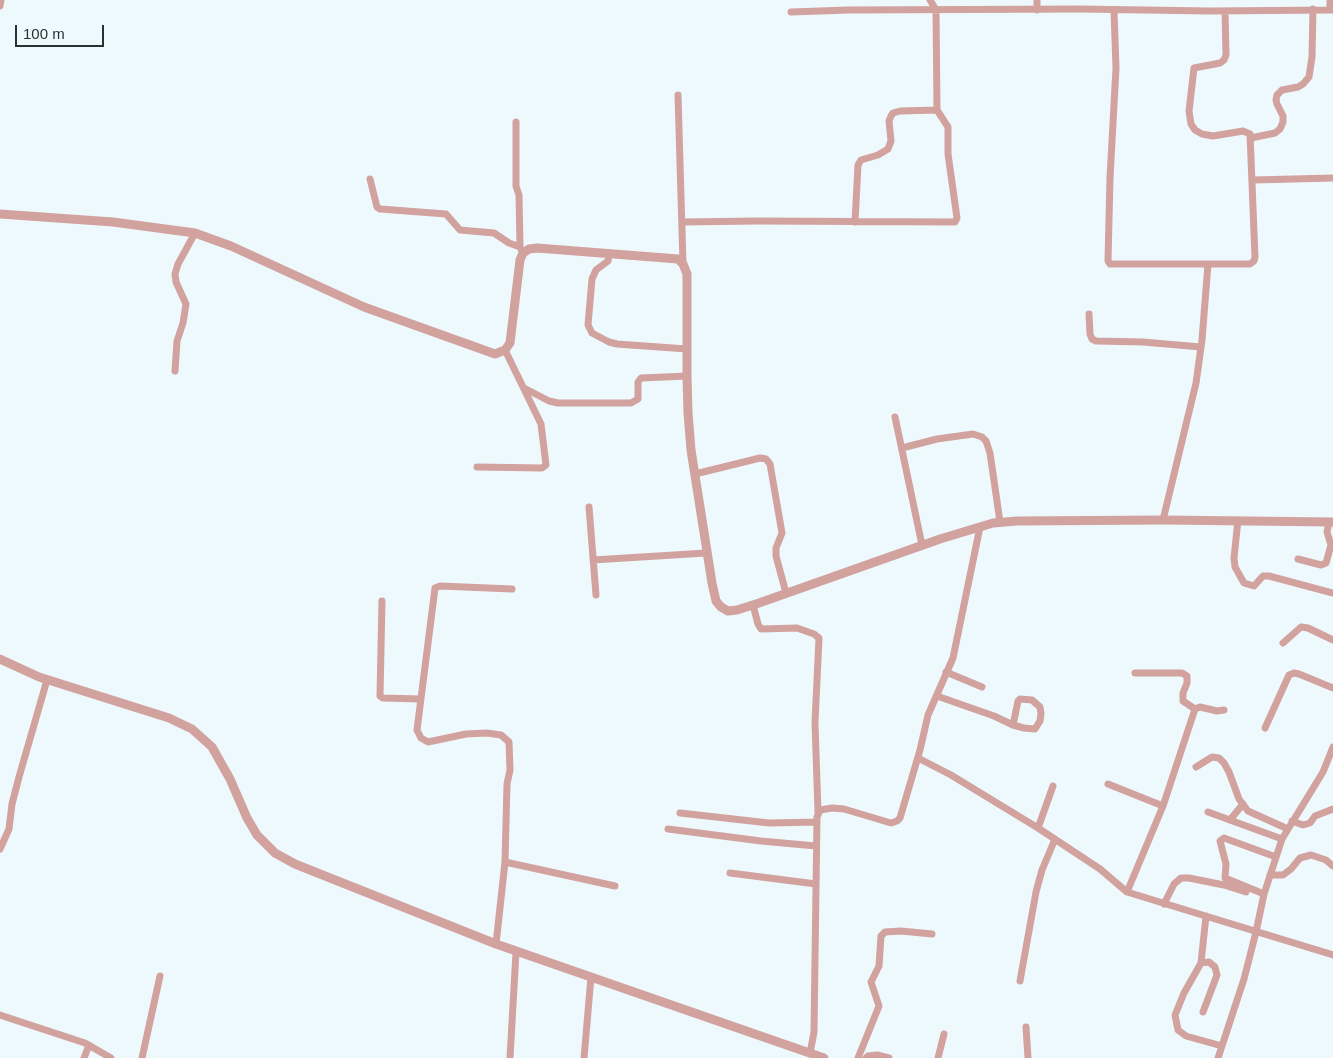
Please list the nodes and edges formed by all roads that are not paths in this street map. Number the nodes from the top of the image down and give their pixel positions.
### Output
1 (2, 0) edge
2 (930, 0) edge
3 (1037, 0) edge
4 (1330, 0) edge
5 (0, 6) edge
6 (1313, 9) junction
7 (936, 10) junction
8 (1037, 10) junction
9 (1332, 10) edge
10 (1114, 11) junction
11 (1225, 11) junction
12 (791, 12) dead end
13 (678, 95) dead end
14 (937, 110) junction
15 (516, 122) dead end
16 (1251, 138) junction
17 (1333, 178) edge
18 (370, 179) dead end
19 (1253, 180) junction
20 (0, 214) edge
21 (683, 222) junction
22 (855, 222) junction
23 (195, 233) junction
24 (521, 250) junction
25 (609, 254) junction
26 (683, 264) junction
27 (1208, 264) junction
28 (1089, 314) dead end
29 (1201, 347) junction
30 (687, 349) junction
31 (505, 350) junction
32 (175, 371) dead end
33 (687, 376) junction
34 (524, 388) junction
35 (894, 417) dead end
36 (902, 448) junction
37 (477, 467) dead end
38 (695, 474) junction
39 (589, 507) dead end
40 (1163, 520) junction
41 (1238, 520) junction
42 (1000, 522) junction
43 (1331, 522) edge
44 (980, 527) junction
45 (922, 545) junction
46 (706, 553) junction
47 (1298, 559) dead end
48 (593, 560) junction
49 (512, 590) dead end
50 (786, 593) junction
51 (1333, 593) edge
52 (596, 595) dead end
53 (382, 601) dead end
54 (753, 605) junction
55 (1333, 640) edge
56 (1283, 642) dead end
57 (0, 659) edge
58 (946, 672) junction
59 (1135, 673) dead end
60 (47, 680) junction
61 (982, 687) dead end
62 (1333, 688) edge
63 (937, 696) junction
64 (420, 699) junction
65 (1195, 710) junction
66 (1224, 710) dead end
67 (1013, 725) junction
68 (1265, 728) dead end
69 (1333, 747) edge
70 (918, 758) junction
71 (1196, 767) dead end
72 (1108, 784) dead end
73 (1053, 786) dead end
74 (1243, 804) junction
75 (1163, 806) junction
76 (1333, 809) edge
77 (1208, 812) dead end
78 (680, 813) dead end
79 (818, 813) junction
80 (1230, 820) junction
81 (817, 822) junction
82 (1292, 822) junction
83 (1038, 828) junction
84 (668, 829) dead end
85 (1288, 829) junction
86 (1055, 839) junction
87 (1282, 839) junction
88 (816, 846) junction
89 (0, 849) edge
90 (1333, 854) edge
91 (1276, 856) junction
92 (1326, 860) junction
93 (505, 862) junction
94 (1333, 866) edge
95 (730, 873) dead end
96 (1270, 875) junction
97 (816, 884) junction
98 (615, 886) dead end
99 (1127, 892) junction
100 (1246, 892) dead end
101 (1264, 894) junction
102 (1164, 904) junction
103 (1206, 916) junction
104 (1256, 932) junction
105 (932, 934) dead end
106 (496, 944) junction
107 (516, 952) junction
108 (1333, 955) edge
109 (1201, 963) junction
110 (160, 976) dead end
111 (592, 977) junction
112 (1020, 981) dead end
113 (1203, 1012) dead end
114 (0, 1015) edge
115 (1026, 1028) dead end
116 (944, 1034) dead end
117 (89, 1045) junction
118 (1222, 1046) junction
119 (810, 1053) junction
120 (84, 1058) edge
121 (111, 1058) edge
122 (142, 1058) edge
123 (510, 1058) edge
124 (584, 1058) edge
125 (824, 1058) edge
126 (858, 1058) edge
127 (866, 1058) edge
128 (888, 1058) edge
129 (938, 1058) edge
130 (1028, 1058) edge
131 (1218, 1058) edge

1 - 5 street
2 - 7 street
3 - 8 street
4 - 9 street
6 - 9 street
6 - 11 street
6 - 16 street
7 - 8 street
7 - 12 street
7 - 14 street
8 - 10 street
10 - 11 street
10 - 27 street
11 - 16 street
13 - 21 street
14 - 22 street
14 - 22 street
15 - 24 street
16 - 19 street
17 - 19 street
18 - 24 street
19 - 27 street
20 - 23 street
21 - 22 street
21 - 26 street
23 - 31 street
23 - 32 street
24 - 25 street
24 - 31 street
25 - 26 street
25 - 30 street
26 - 30 street
27 - 29 street
28 - 29 street
29 - 40 street
30 - 33 street
31 - 34 street
33 - 34 street
33 - 38 street
34 - 37 street
35 - 36 street
36 - 42 street
36 - 45 street
38 - 46 street
38 - 50 street
39 - 48 street
40 - 41 street
40 - 42 street
41 - 43 street
41 - 51 street
42 - 44 street
43 - 47 street
44 - 45 street
44 - 58 street
45 - 50 street
46 - 48 street
46 - 54 street
48 - 52 street
49 - 64 street
50 - 54 street
53 - 64 street
54 - 79 street
55 - 56 street
57 - 60 street
58 - 61 street
58 - 63 street
59 - 65 street
60 - 89 street
60 - 106 street
62 - 68 street
63 - 67 street
63 - 70 street
64 - 93 street
65 - 66 street
65 - 75 street
67 - 67 street
69 - 82 street
70 - 79 street
70 - 83 street
71 - 74 street
72 - 75 street
73 - 83 street
74 - 80 street
74 - 85 street
75 - 99 street
76 - 82 street
77 - 80 street
78 - 81 street
79 - 81 street
80 - 87 street
81 - 88 street
82 - 85 street
83 - 86 street
84 - 88 street
85 - 87 street
86 - 99 street
86 - 112 street
87 - 91 street
88 - 97 street
90 - 92 street
91 - 96 street
91 - 101 street
92 - 94 street
92 - 96 street
93 - 98 street
93 - 106 street
95 - 97 street
96 - 101 street
97 - 119 street
99 - 102 street
100 - 102 street
101 - 104 street
102 - 103 street
103 - 104 street
103 - 109 street
104 - 108 street
104 - 118 street
105 - 126 street
106 - 107 street
107 - 111 street
107 - 123 street
109 - 113 street
109 - 118 street
110 - 122 street
111 - 119 street
111 - 124 street
114 - 117 street
115 - 130 street
116 - 129 street
117 - 120 street
117 - 121 street
118 - 131 street
119 - 125 street
127 - 128 street

